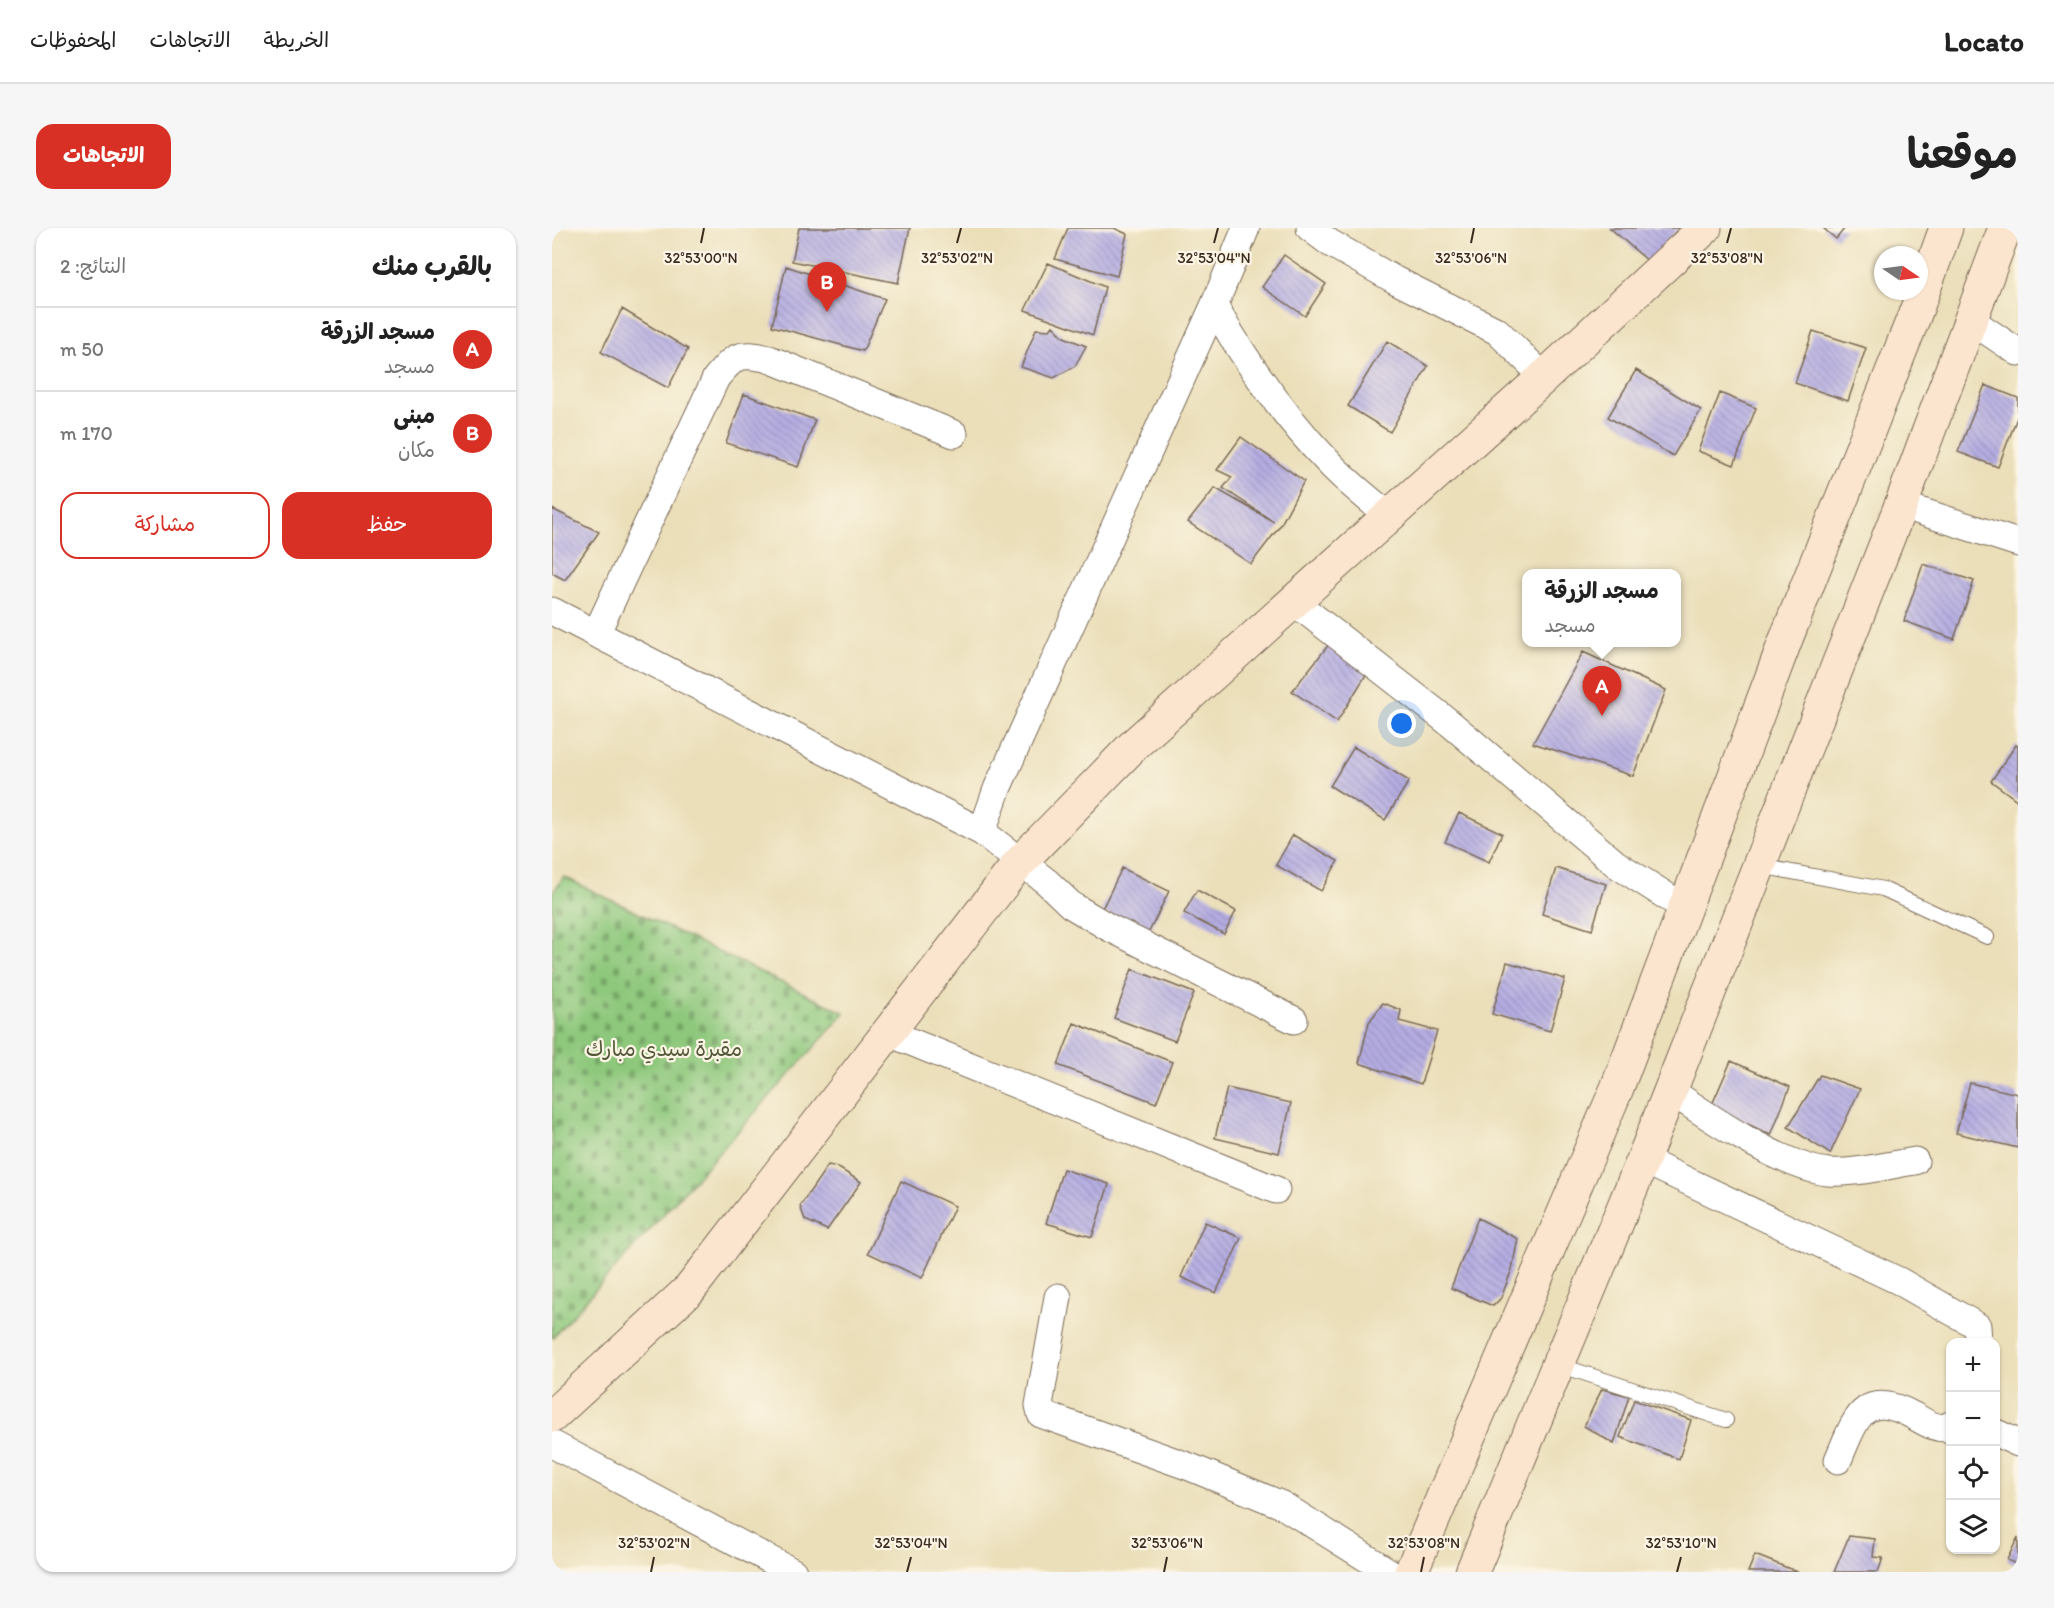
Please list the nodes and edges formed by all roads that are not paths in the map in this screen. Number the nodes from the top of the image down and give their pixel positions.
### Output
1 (1246, 228) edge
2 (1310, 228) edge
3 (1705, 228) edge
4 (1946, 228) edge
5 (2005, 228) edge
6 (1214, 306) junction
7 (1969, 319) junction
8 (2018, 352) edge
9 (1544, 377) junction
10 (954, 434) dead end
11 (1901, 505) junction
12 (1389, 516) junction
13 (2018, 543) edge
14 (1293, 601) junction
15 (552, 612) edge
16 (596, 634) junction
17 (982, 832) junction
18 (1018, 863) junction
19 (1758, 866) junction
20 (1685, 908) junction
21 (1987, 937) dead end
22 (1294, 1020) dead end
23 (889, 1033) junction
24 (1669, 1090) junction
25 (1643, 1160) junction
26 (1915, 1161) dead end
27 (1276, 1190) dead end
28 (1058, 1297) dead end
29 (1978, 1338) edge
30 (1559, 1365) junction
31 (552, 1416) edge
32 (1726, 1420) dead end
33 (1946, 1428) edge
34 (2000, 1435) edge
35 (2018, 1443) edge
36 (552, 1444) edge
37 (1838, 1460) dead end
38 (793, 1572) edge
39 (1389, 1572) edge
40 (1411, 1572) edge
41 (1473, 1572) edge

1 - 6 street
2 - 9 street
3 - 9 main road
4 - 20 main road
5 - 7 main road
6 - 12 street
6 - 17 street
7 - 8 street
7 - 11 main road
9 - 12 main road
10 - 16 street
11 - 13 street
11 - 19 main road
12 - 14 main road
14 - 18 main road
14 - 20 street
15 - 16 street
16 - 17 street
17 - 18 street
18 - 22 street
18 - 23 main road
19 - 21 lane
19 - 24 main road
20 - 40 main road
23 - 27 street
23 - 31 main road
24 - 25 main road
24 - 26 street
25 - 29 street
25 - 30 main road
28 - 39 street
30 - 32 lane
30 - 41 main road
33 - 37 street
34 - 35 street
36 - 38 street

